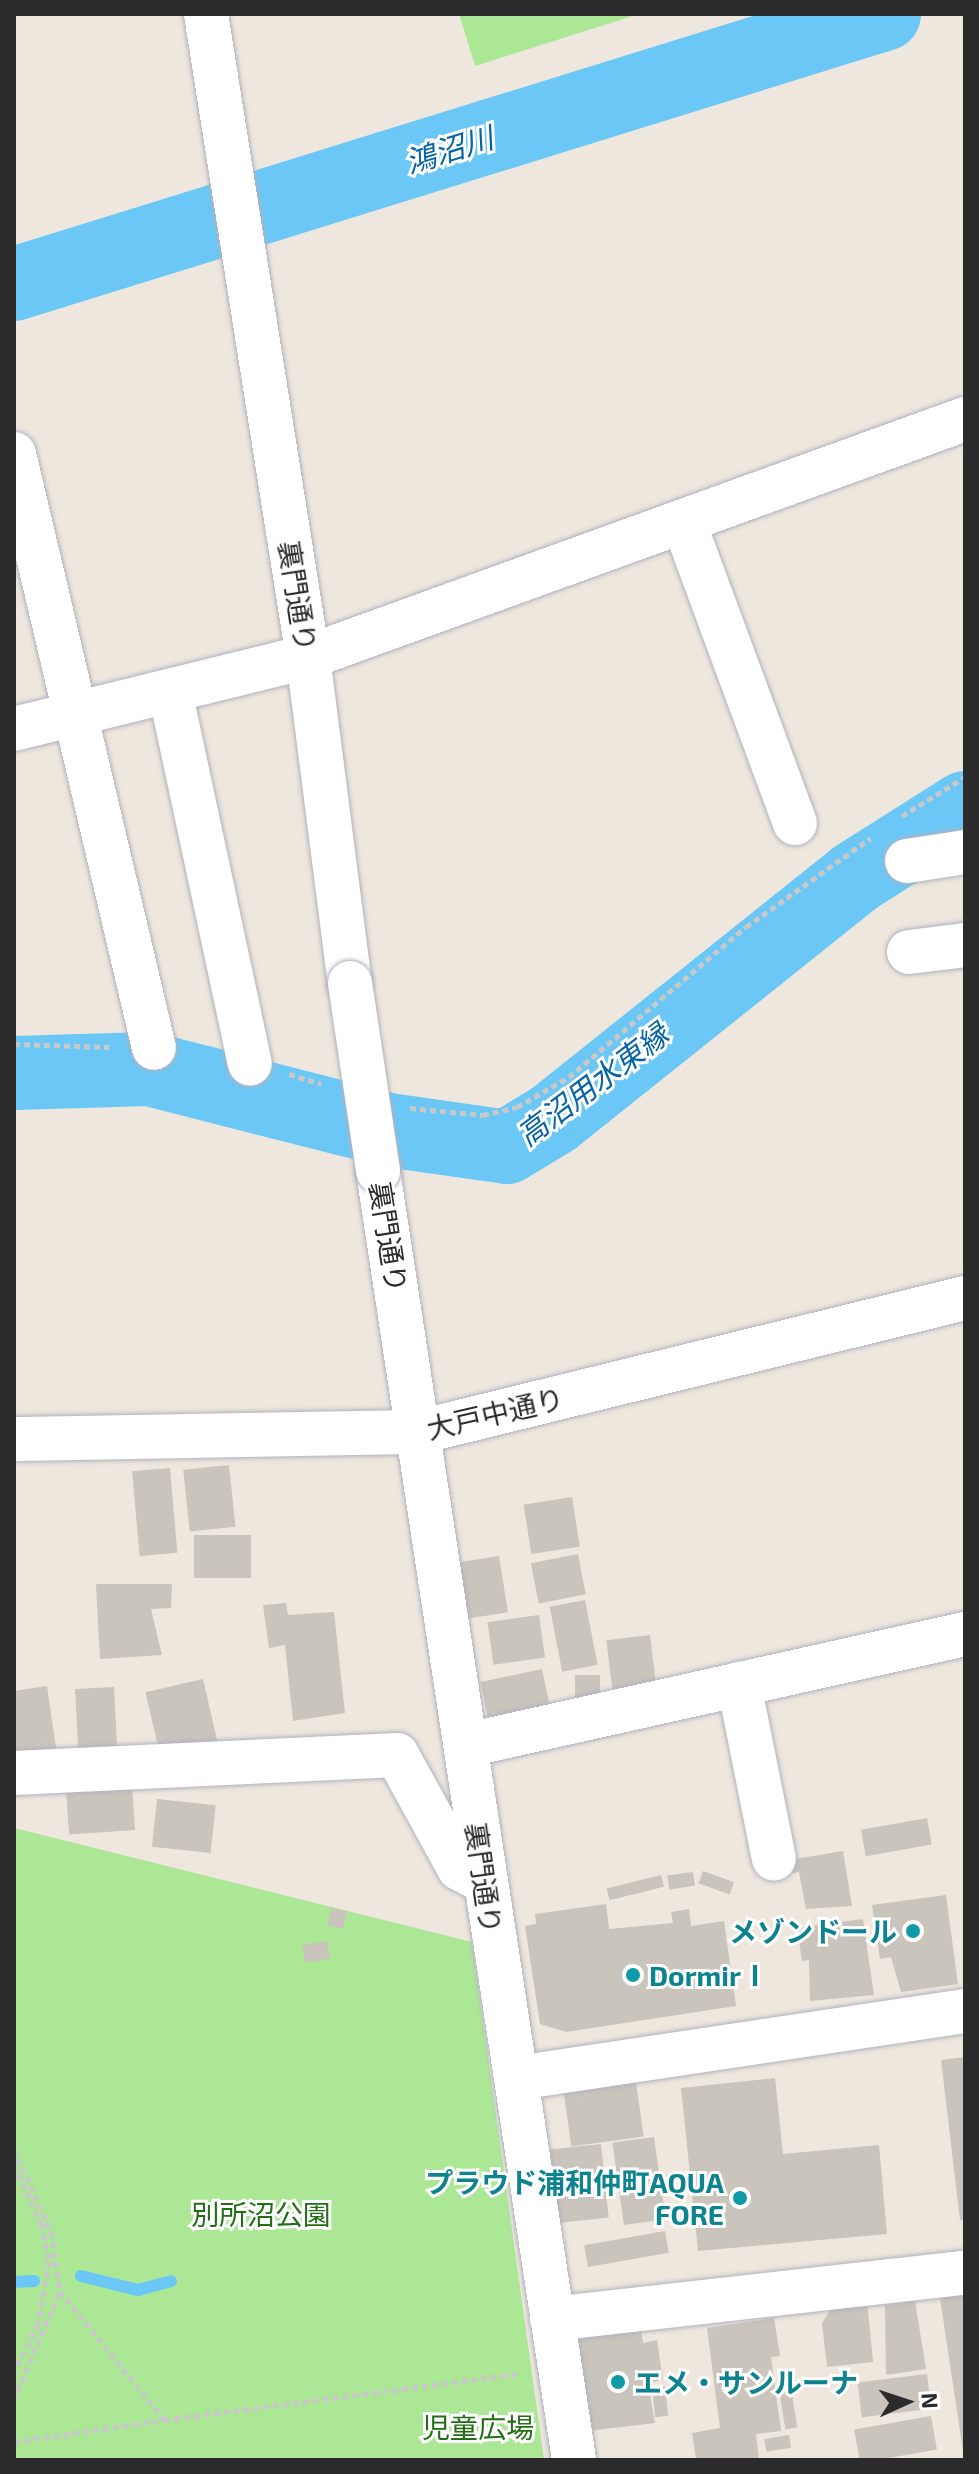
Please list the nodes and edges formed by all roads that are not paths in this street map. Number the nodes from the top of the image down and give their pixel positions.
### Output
1 (206, 14) edge
2 (965, 419) edge
3 (14, 454) edge
4 (684, 523) junction
5 (308, 657) junction
6 (170, 691) junction
7 (70, 715) junction
8 (14, 729) edge
9 (795, 823) dead end
10 (894, 838) road end
11 (965, 852) edge
12 (965, 945) edge
13 (909, 952) dead end
14 (154, 1048) dead end
15 (250, 1063) dead end
16 (965, 1298) edge
17 (419, 1432) junction
18 (14, 1439) edge
19 (965, 1634) edge
20 (739, 1684) junction
21 (467, 1745) junction
22 (14, 1773) edge
23 (774, 1859) dead end
24 (483, 1881) junction
25 (965, 2011) edge
26 (517, 2078) junction
27 (965, 2273) edge
28 (552, 2319) junction
29 (574, 2460) edge

1 - 5 street, 裏門通り
2 - 4 street
3 - 7 street
4 - 5 street
4 - 9 street
5 - 6 street
5 - 17 street, 裏門通り, bridge
6 - 7 street
6 - 15 street
7 - 8 street
7 - 14 street
10 - 11 street
12 - 13 street
16 - 17 street, 大戸中通り
17 - 18 street, 大戸中通り
17 - 21 street, 裏門通り
19 - 20 street
20 - 21 street
20 - 23 street
21 - 24 street, 裏門通り
22 - 24 street
24 - 26 street, 裏門通り
25 - 26 street
26 - 28 street, 裏門通り
27 - 28 street
28 - 29 street, 裏門通り

